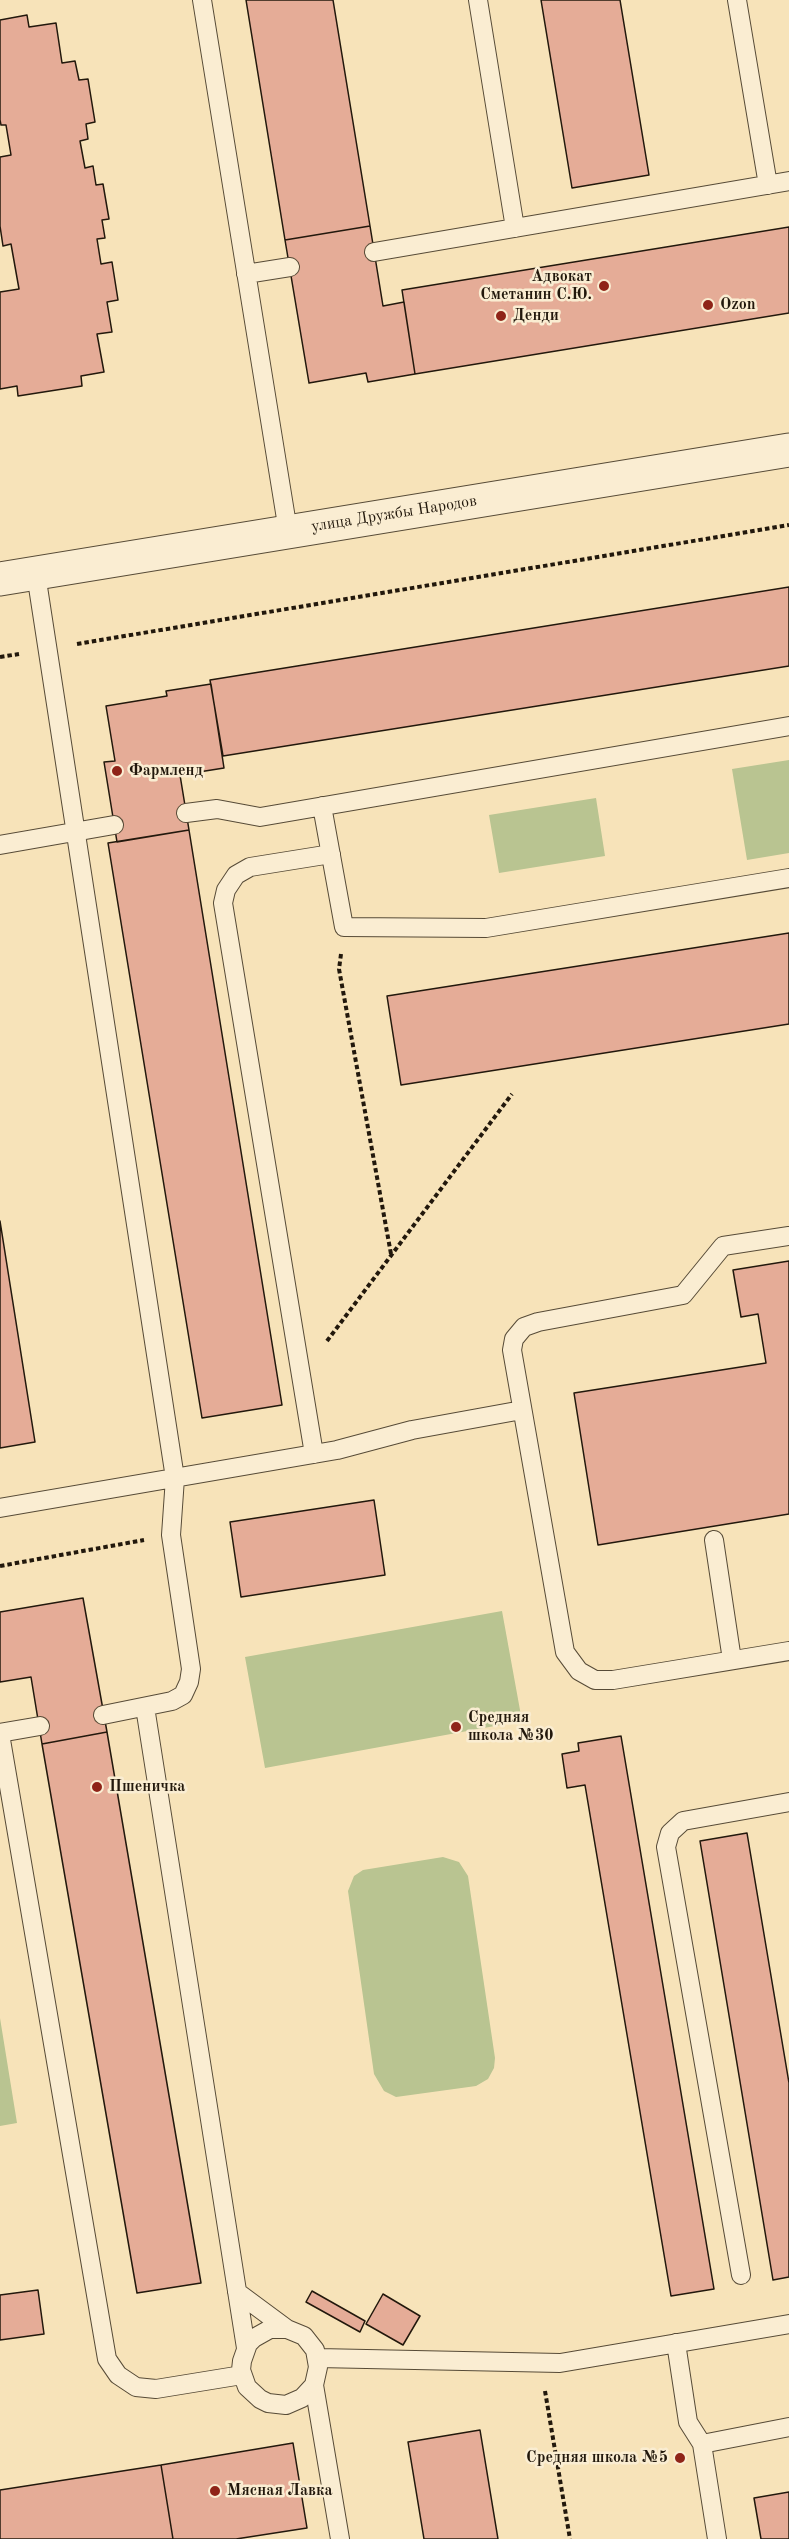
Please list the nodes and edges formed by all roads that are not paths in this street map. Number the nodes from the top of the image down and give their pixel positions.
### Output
1 (202, 0) edge
2 (478, 0) edge
3 (737, 0) edge
4 (789, 181) edge
5 (768, 184) junction
6 (515, 228) junction
7 (374, 252) dead end
8 (290, 267) dead end
9 (246, 274) junction
10 (789, 450) edge
11 (288, 531) junction
12 (36, 574) junction
13 (0, 579) edge
14 (789, 726) edge
15 (322, 806) junction
16 (186, 813) dead end
17 (114, 825) dead end
18 (76, 832) junction
19 (0, 845) edge
20 (331, 854) junction
21 (789, 878) edge
22 (789, 1236) edge
23 (522, 1410) junction
24 (314, 1454) junction
25 (175, 1478) junction
26 (0, 1508) edge
27 (714, 1540) dead end
28 (789, 1651) edge
29 (732, 1660) junction
30 (145, 1707) junction
31 (103, 1715) dead end
32 (40, 1726) dead end
33 (0, 1734) edge
34 (789, 1802) edge
35 (741, 2275) dead end
36 (237, 2292) junction
37 (789, 2324) edge
38 (287, 2328) junction
39 (676, 2343) junction
40 (246, 2348) junction
41 (318, 2358) junction
42 (242, 2375) junction
43 (314, 2385) junction
44 (789, 2427) edge
45 (702, 2444) junction
46 (340, 2539) edge
47 (717, 2539) edge

1 - 9 lane
2 - 6 lane
3 - 5 lane
4 - 5 lane
5 - 6 lane
6 - 7 lane
8 - 9 lane
9 - 11 lane
10 - 11 street, улица Дружбы Народов
11 - 12 street, улица Дружбы Народов
12 - 13 street, улица Дружбы Народов
12 - 18 lane
14 - 15 lane
15 - 16 lane
15 - 20 lane
17 - 18 lane
18 - 19 lane
18 - 25 lane
20 - 21 lane
20 - 24 lane
22 - 23 lane
23 - 24 lane
23 - 29 lane
24 - 25 lane
25 - 26 lane
25 - 30 lane
27 - 29 lane
28 - 29 lane
30 - 31 lane
30 - 36 lane
32 - 33 lane
33 - 42 lane
34 - 35 lane
36 - 38 lane
36 - 40 lane
37 - 39 lane
38 - 40 lane
38 - 41 lane
39 - 41 lane
39 - 45 lane
40 - 42 lane
41 - 43 lane
42 - 43 lane
43 - 46 lane
44 - 45 lane
45 - 47 lane

